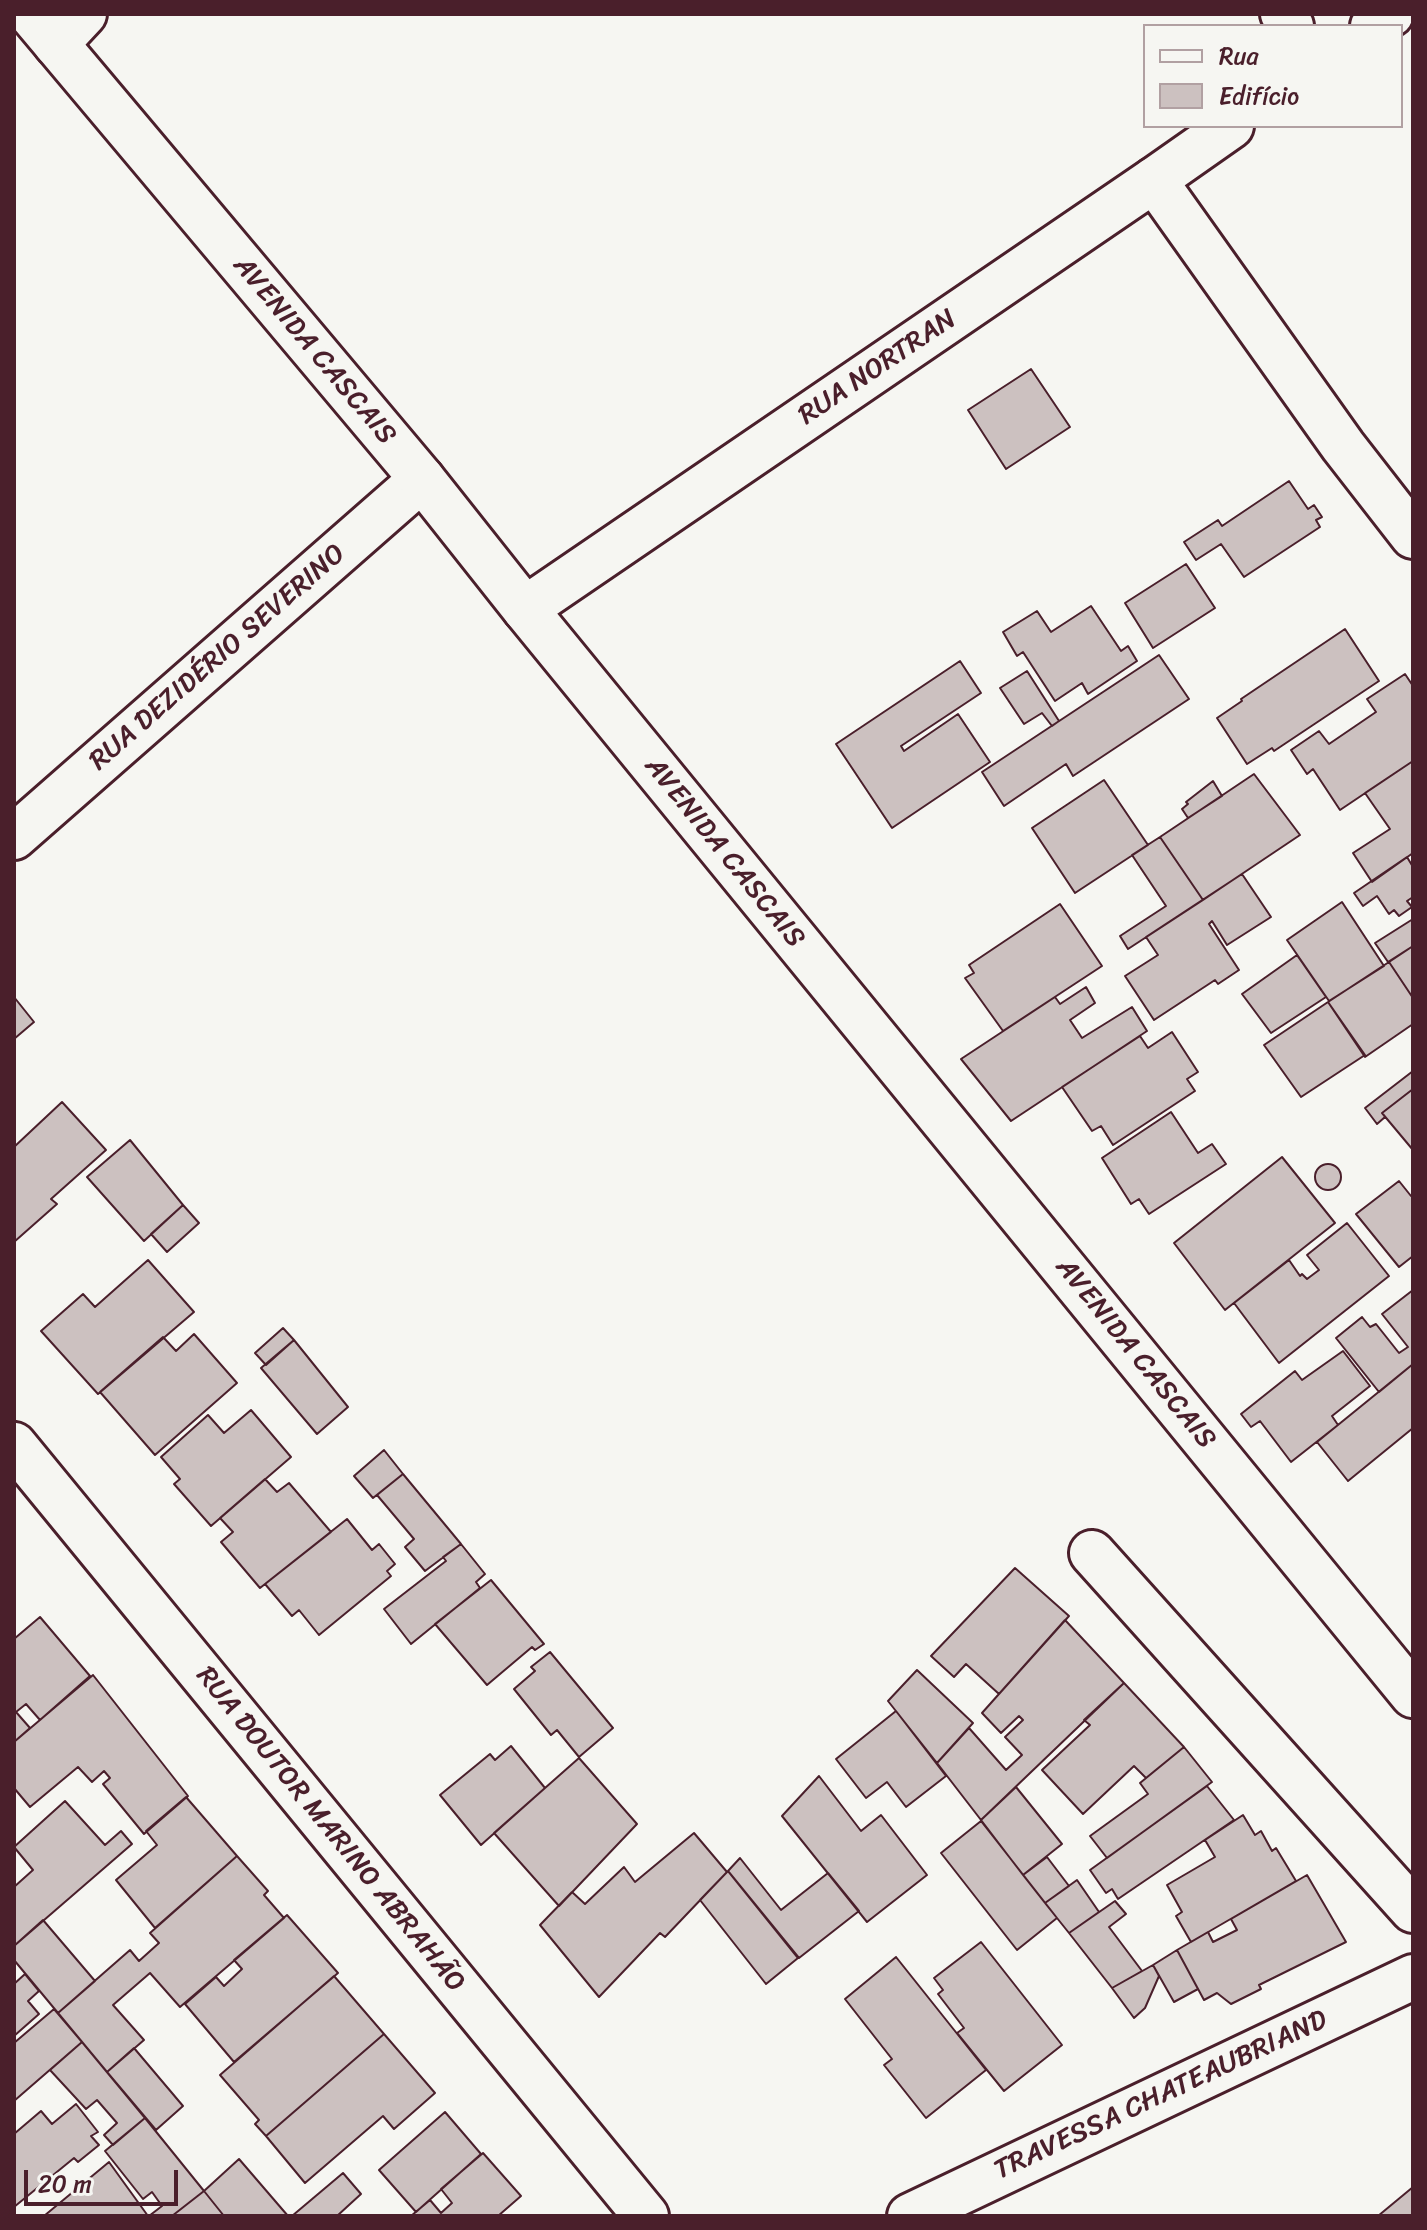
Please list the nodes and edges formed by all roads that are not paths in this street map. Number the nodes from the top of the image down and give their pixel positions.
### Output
1 (57, 24) edge
2 (1228, 128) edge
3 (1154, 180) junction
4 (422, 479) junction
5 (1413, 536) edge
6 (525, 609) junction
7 (14, 837) edge
8 (14, 1445) edge
9 (1092, 1553) dead end
10 (1413, 1695) edge
11 (1413, 1910) edge
12 (1413, 1977) edge
13 (646, 2216) edge
14 (910, 2216) edge

1 - 4 street, AVENIDA CASCAIS
2 - 3 street, RUA NORTRAN
3 - 5 street
3 - 6 street, RUA NORTRAN
4 - 6 street, AVENIDA CASCAIS
4 - 7 street, RUA DEZIDÉRIO SEVERINO
6 - 10 street, AVENIDA CASCAIS
8 - 13 street, RUA DOUTOR MARINO ABRAHÃO
9 - 11 street
12 - 14 street, TRAVESSA CHATEAUBRIAND

